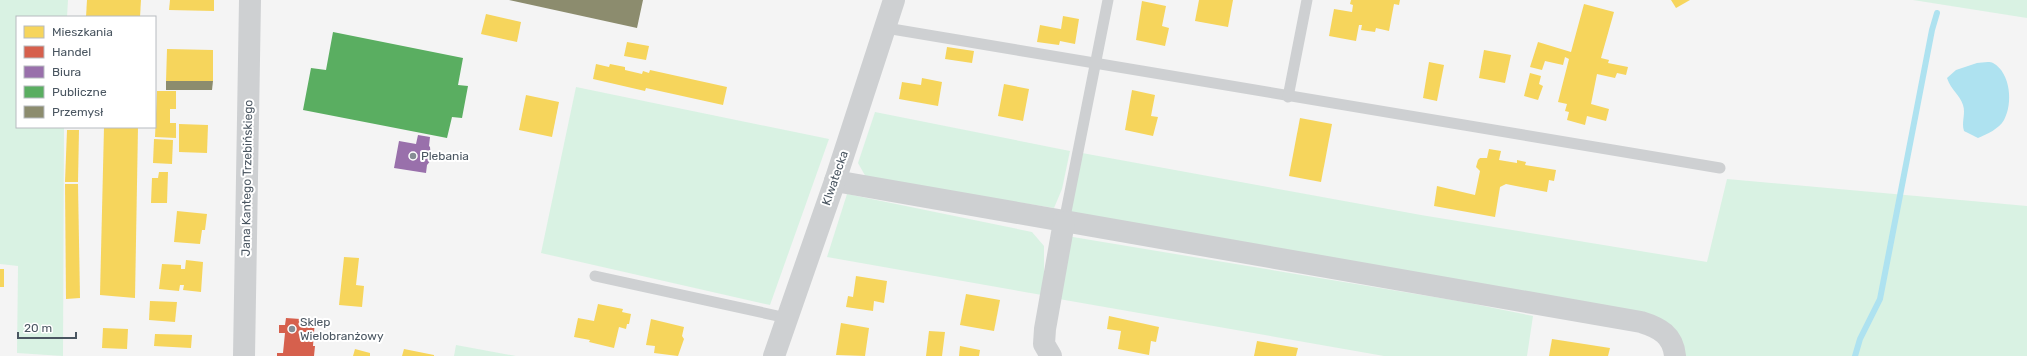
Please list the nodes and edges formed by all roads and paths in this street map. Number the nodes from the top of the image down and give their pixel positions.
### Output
1 (250, 0) edge
2 (894, 0) edge
3 (1108, 0) edge
4 (1307, 0) edge
5 (886, 28) junction
6 (1094, 63) junction
7 (1288, 97) junction
8 (1720, 168) dead end
9 (835, 181) junction
10 (1064, 222) junction
11 (595, 276) dead end
12 (787, 318) junction
13 (244, 356) edge
14 (774, 356) edge
15 (1051, 356) edge
16 (1675, 356) edge

1 - 13 street, Jana Kantego Trzebińskiego
2 - 5 street, Klwatecka
3 - 6 lane
4 - 7 lane
5 - 6 lane
5 - 9 street, Klwatecka
6 - 7 lane
6 - 10 lane
7 - 8 lane
9 - 10 street
9 - 12 street, Klwatecka
10 - 15 street
10 - 16 street
11 - 12 lane
12 - 14 street, Klwatecka

